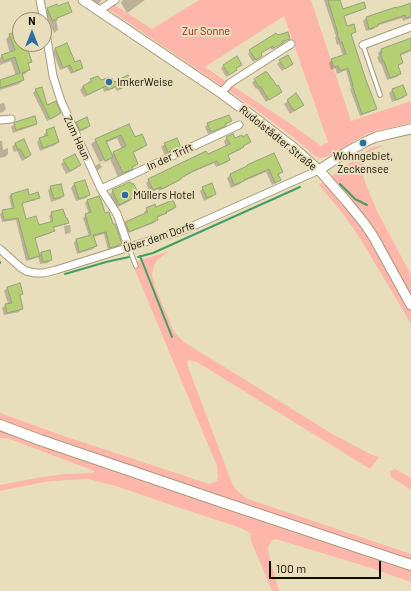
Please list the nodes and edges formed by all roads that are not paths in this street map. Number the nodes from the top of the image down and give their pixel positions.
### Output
1 (40, 0) edge
2 (83, 0) edge
3 (115, 0) edge
4 (98, 11) junction
5 (42, 12) edge
6 (411, 27) edge
7 (291, 44) dead end
8 (363, 45) joint
9 (49, 52) edge
10 (221, 93) junction
11 (380, 95) dead end
12 (11, 119) dead end
13 (0, 120) edge
14 (240, 125) dead end
15 (411, 129) edge
16 (319, 170) junction
17 (101, 189) junction
18 (0, 248) edge
19 (129, 248) junction
20 (136, 266) dead end
21 (411, 305) edge
22 (0, 425) edge
23 (411, 564) edge

1 - 5 street, Zum Haun
2 - 4 street, Rudolstädter Straße
3 - 4 street
4 - 10 street, Rudolstädter Straße
6 - 8 street
7 - 10 street
8 - 11 lane
9 - 17 street, Zum Haun
10 - 16 street, Rudolstädter Straße
12 - 13 street
14 - 17 street, In der Trift
15 - 16 street
16 - 19 street, Über dem Dorfe
16 - 21 street, Rudolstädter Straße
17 - 19 street, Zum Haun
18 - 19 street, Über dem Dorfe
19 - 20 lane
22 - 23 main road

